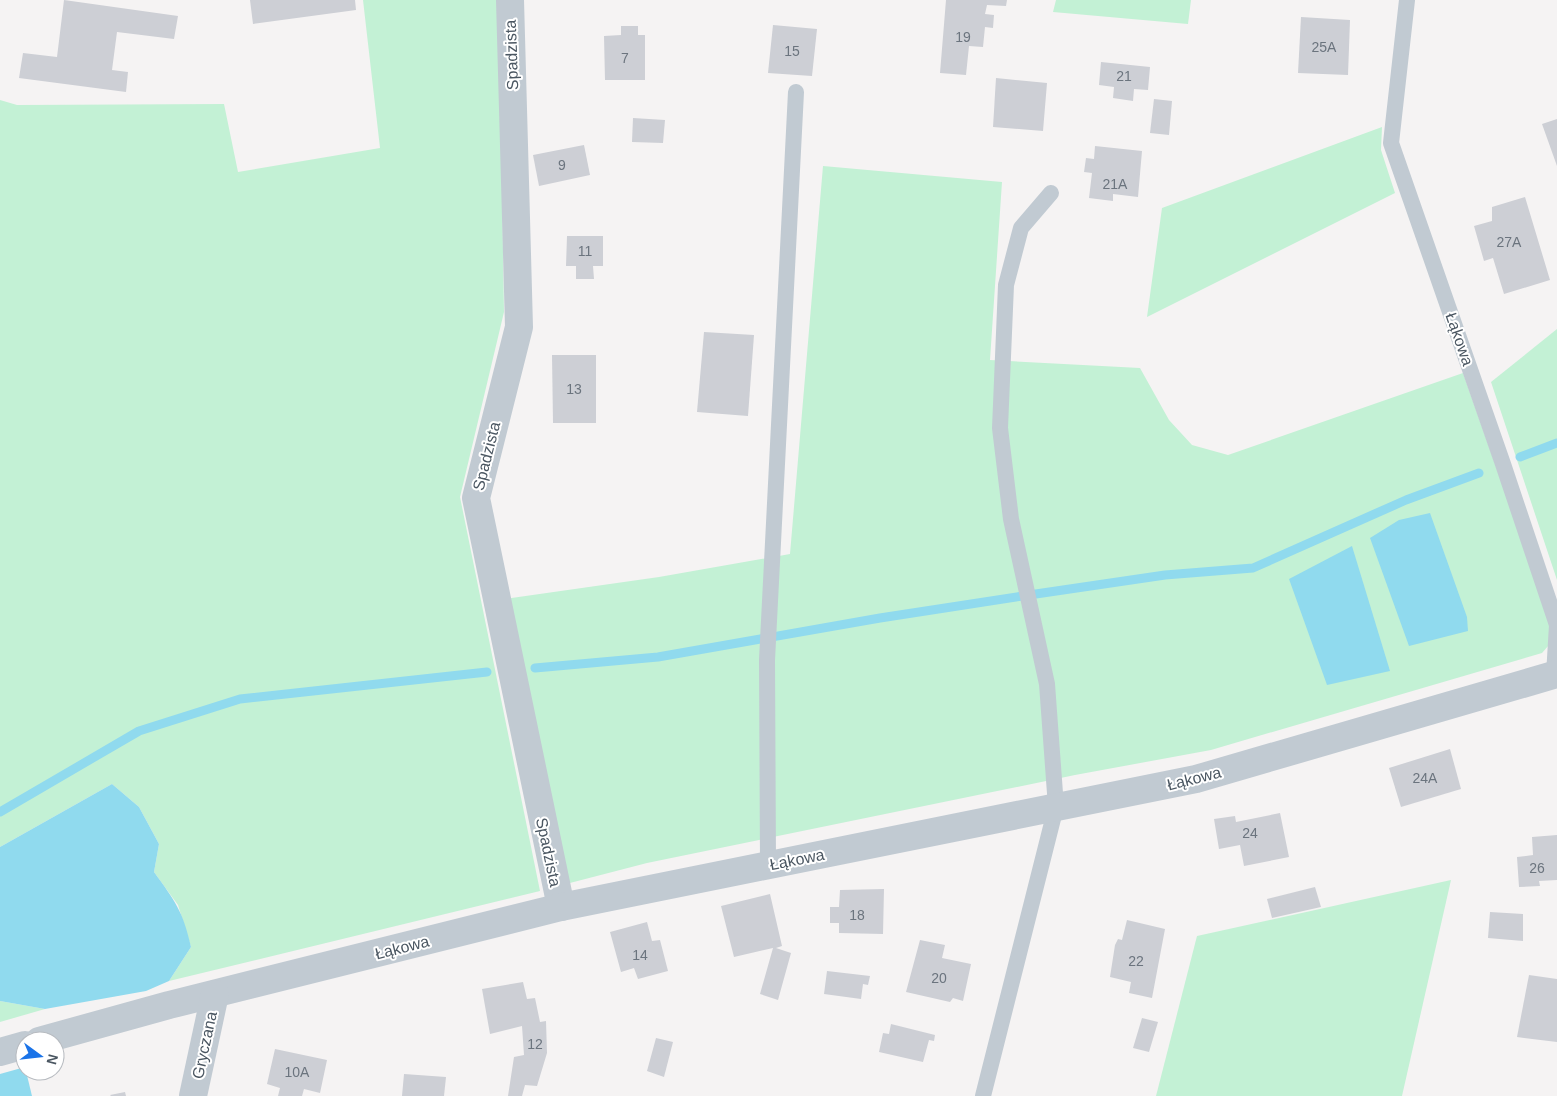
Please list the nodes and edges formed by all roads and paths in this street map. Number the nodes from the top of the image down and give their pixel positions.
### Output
1 (510, 0) edge
2 (1407, 0) edge
3 (796, 92) dead end
4 (1051, 193) dead end
5 (1556, 675) edge
6 (1056, 808) junction
7 (768, 865) junction
8 (561, 906) junction
9 (215, 994) junction
10 (65, 1034) edge
11 (15, 1048) edge
12 (0, 1052) edge
13 (193, 1096) edge
14 (983, 1096) edge

1 - 8 street, Spadzista
2 - 5 lane, Łąkowa
3 - 7 lane
4 - 6 lane
5 - 6 street, Łąkowa
6 - 7 street, Łąkowa
6 - 14 lane
7 - 8 street, Łąkowa
8 - 9 street, Łąkowa
9 - 10 street, Łąkowa
9 - 13 street, Gryczana
11 - 12 street

